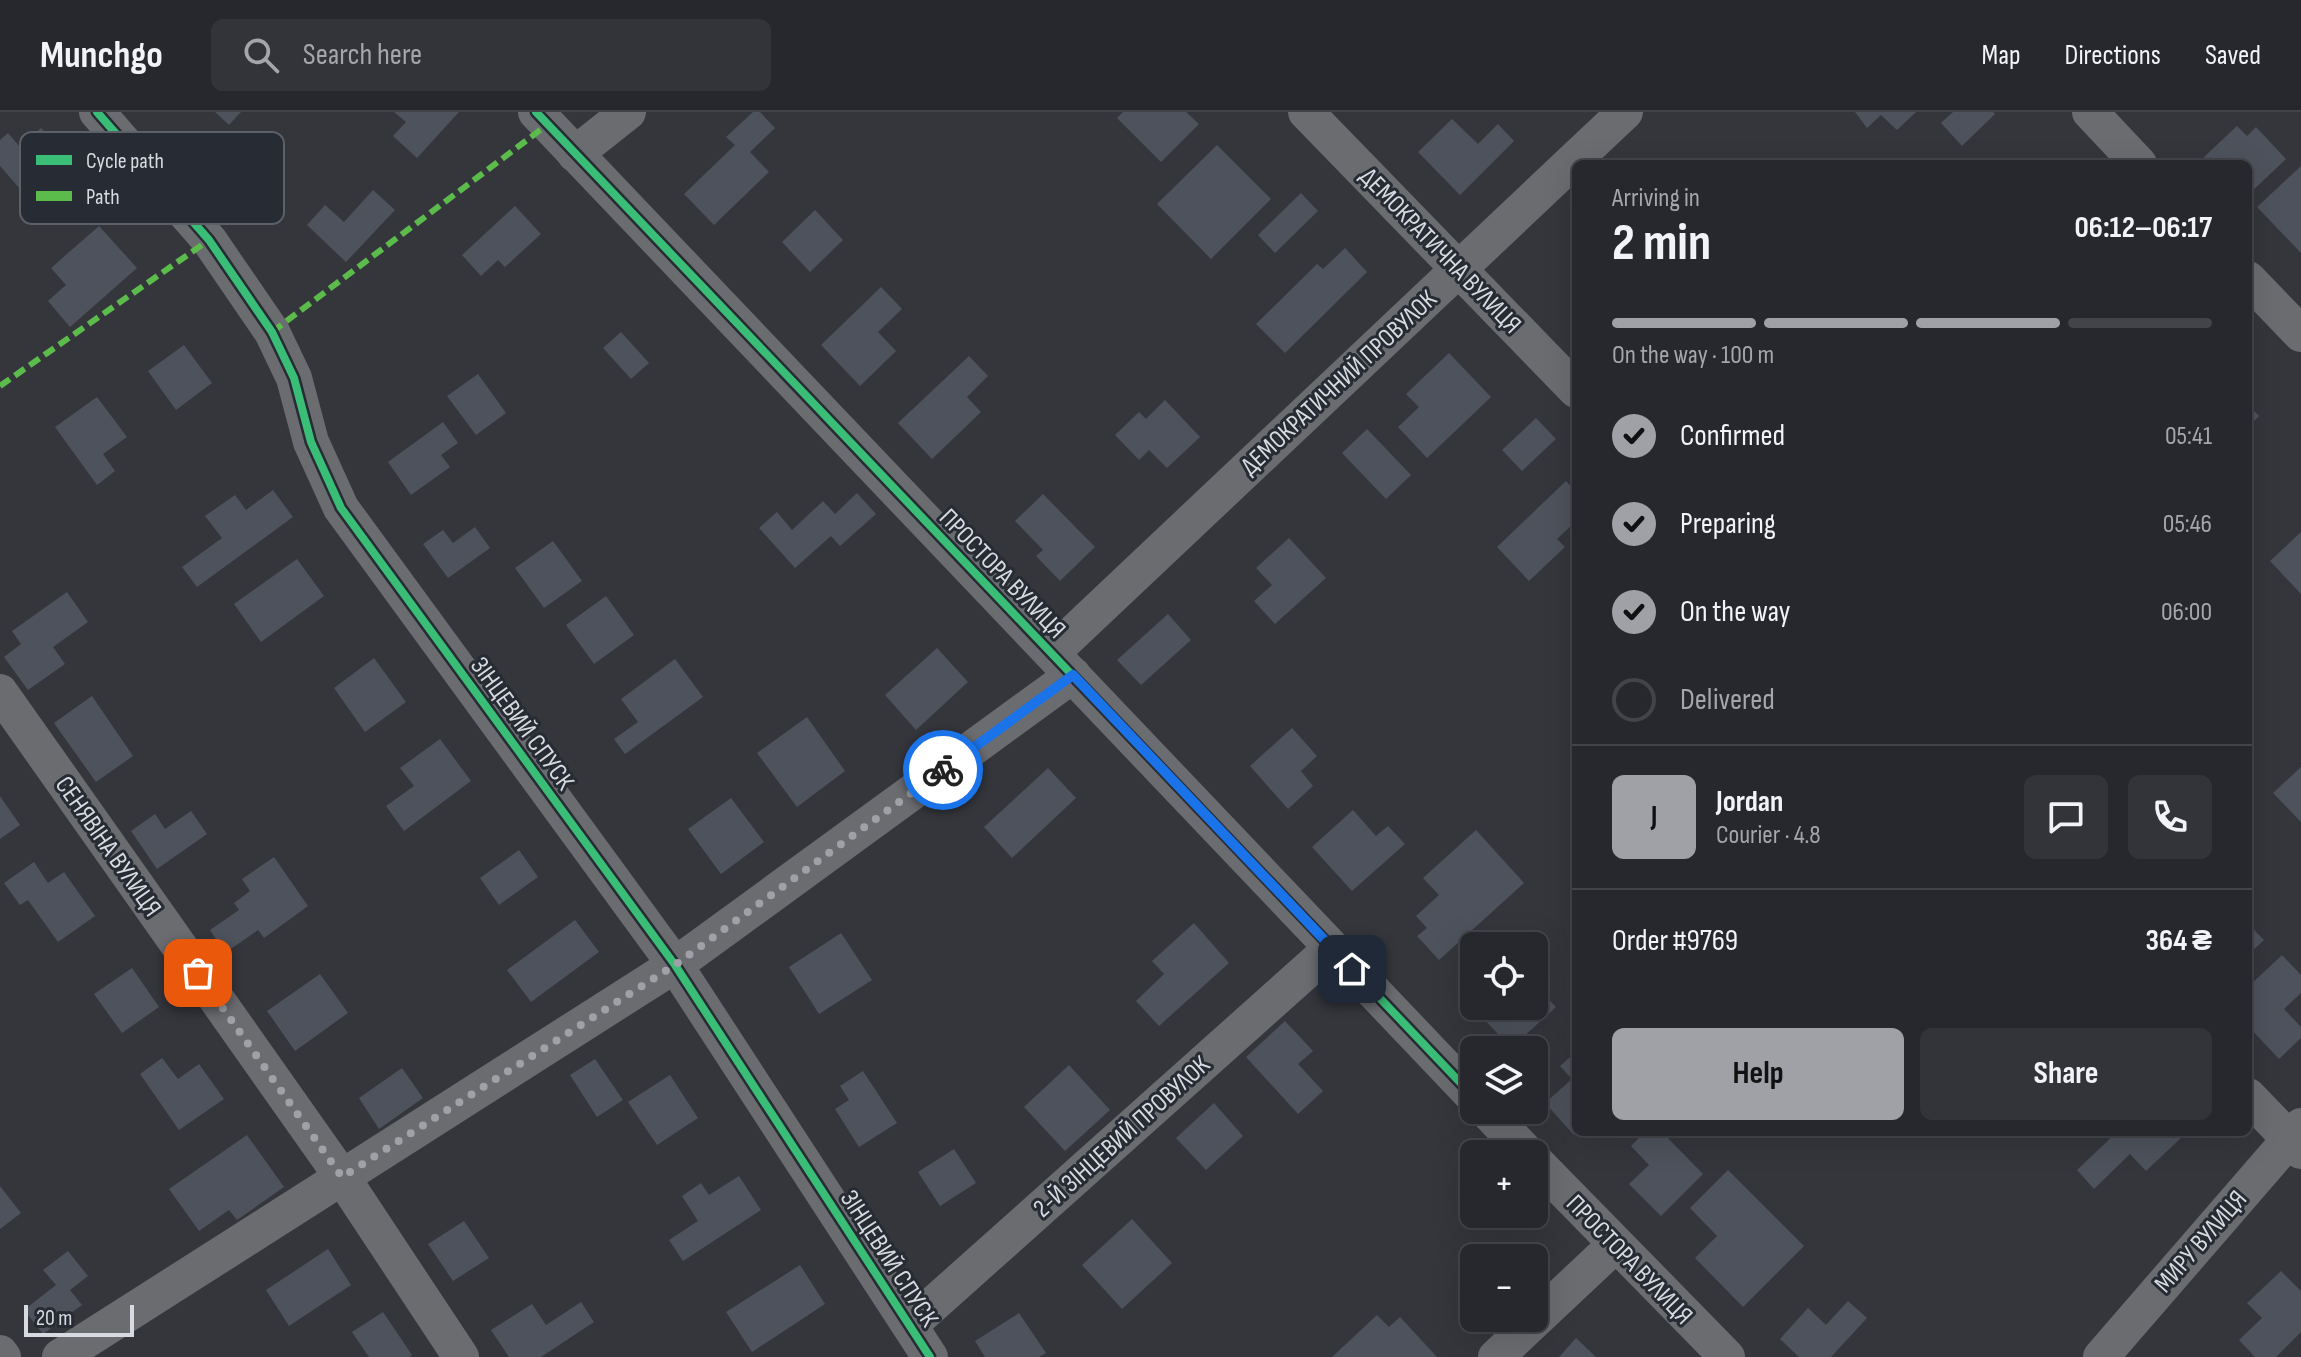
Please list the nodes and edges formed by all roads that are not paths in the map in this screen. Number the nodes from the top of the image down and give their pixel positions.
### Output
1 (97, 112) edge
2 (536, 112) edge
3 (628, 112) edge
4 (1306, 112) edge
5 (1625, 112) edge
6 (2090, 112) edge
7 (114, 132) edge
8 (575, 154) junction
9 (1574, 160) edge
10 (2135, 160) edge
11 (1572, 162) edge
12 (195, 224) edge
13 (1460, 268) junction
14 (2252, 283) edge
15 (2301, 334) edge
16 (1572, 386) edge
17 (1062, 664) junction
18 (0, 692) edge
19 (1332, 948) junction
20 (675, 965) junction
21 (1460, 1082) edge
22 (2252, 1099) edge
23 (1499, 1124) edge
24 (2297, 1138) edge
25 (1515, 1140) edge
26 (1548, 1175) edge
27 (342, 1177) junction
28 (1615, 1245) junction
29 (910, 1325) junction
30 (60, 1357) edge
31 (461, 1357) edge
32 (930, 1357) edge
33 (1496, 1357) edge
34 (1727, 1357) edge
35 (2101, 1357) edge

1 - 7 street, ЗІНЦЕВИЙ СПУСК
2 - 8 street, ПРОСТОРА ВУЛИЦЯ
3 - 8 street
4 - 13 street, ДЕМОКРАТИЧНА ВУЛИЦЯ
5 - 9 street, ДЕМОКРАТИЧНИЙ ПРОВУЛОК
6 - 10 street
8 - 17 street, ПРОСТОРА ВУЛИЦЯ
11 - 13 street, ДЕМОКРАТИЧНИЙ ПРОВУЛОК
12 - 20 street, ЗІНЦЕВИЙ СПУСК
13 - 16 street, ДЕМОКРАТИЧНА ВУЛИЦЯ
13 - 17 street, ДЕМОКРАТИЧНИЙ ПРОВУЛОК
14 - 15 street
17 - 19 street, ПРОСТОРА ВУЛИЦЯ
17 - 20 street, ДЕМОКРАТИЧНИЙ ПРОВУЛОК
18 - 27 street, СЕНЯВІНА ВУЛИЦЯ
19 - 21 street, ПРОСТОРА ВУЛИЦЯ
19 - 29 street, 2-Й ЗІНЦЕВИЙ ПРОВУЛОК
20 - 27 street, ДЕМОКРАТИЧНИЙ ПРОВУЛОК
20 - 29 street, ЗІНЦЕВИЙ СПУСК
22 - 24 street
23 - 25 street
24 - 35 street, МИРУ ВУЛИЦЯ
26 - 28 street, ПРОСТОРА ВУЛИЦЯ
27 - 30 street, ДЕМОКРАТИЧНИЙ ПРОВУЛОК
27 - 31 street, СЕНЯВІНА ВУЛИЦЯ
28 - 33 street
28 - 34 street, ПРОСТОРА ВУЛИЦЯ
29 - 32 street, ЗІНЦЕВИЙ СПУСК

